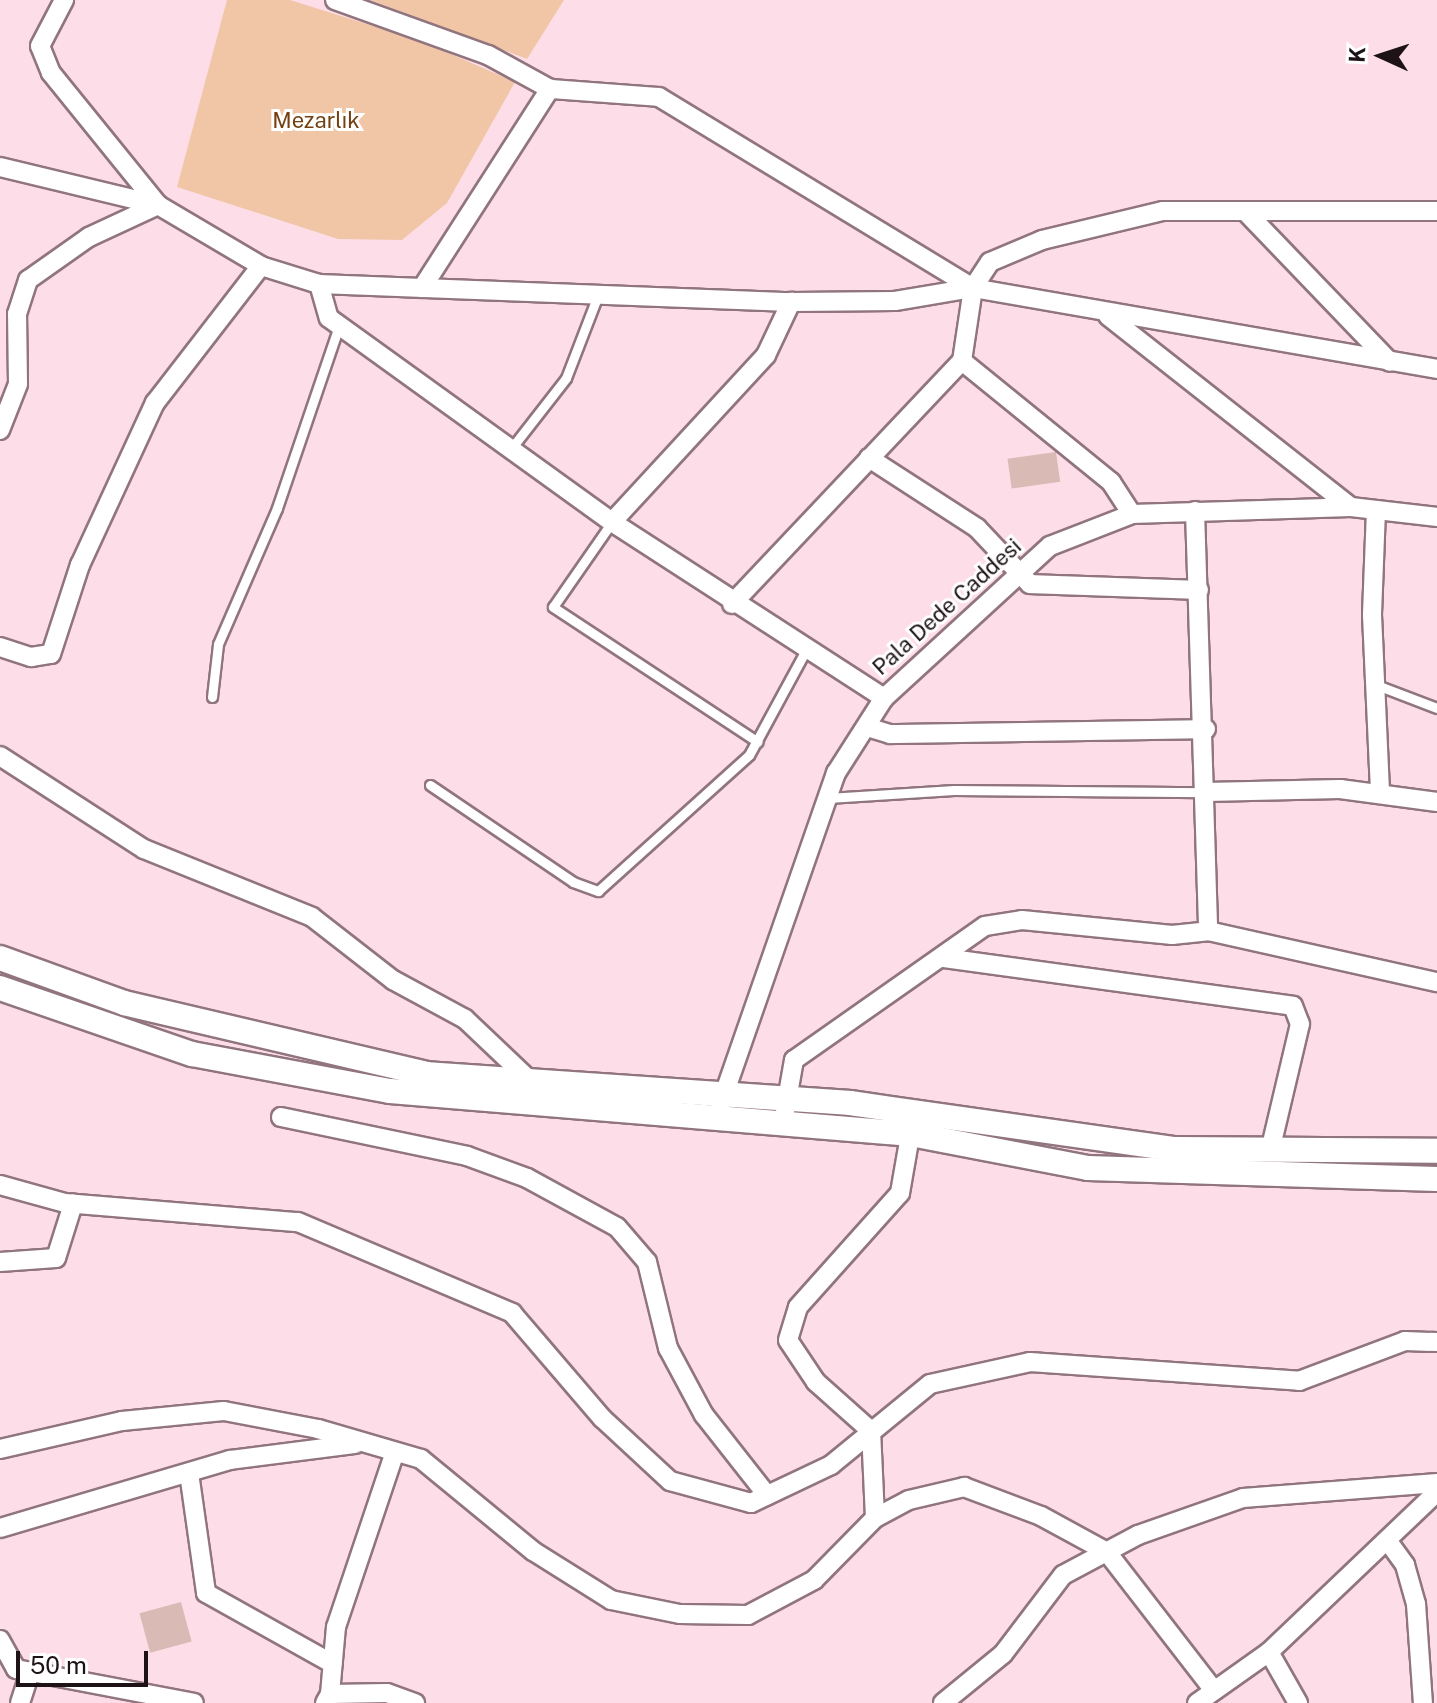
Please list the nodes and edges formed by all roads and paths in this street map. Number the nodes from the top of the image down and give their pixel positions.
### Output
1 (64, 0) edge
2 (335, 0) edge
3 (550, 89) junction
4 (0, 167) edge
5 (158, 205) junction
6 (1245, 211) junction
7 (1437, 211) edge
8 (261, 266) junction
9 (319, 284) junction
10 (422, 288) junction
11 (973, 288) junction
12 (598, 295) junction
13 (791, 302) junction
14 (1105, 313) junction
15 (339, 326) junction
16 (962, 361) junction
17 (1390, 362) junction
18 (1437, 369) edge
19 (0, 430) edge
20 (510, 450) junction
21 (869, 458) junction
22 (1351, 507) junction
23 (1376, 510) junction
24 (1195, 511) junction
25 (1132, 514) junction
26 (1437, 517) edge
27 (612, 522) junction
28 (1017, 576) junction
29 (1199, 590) junction
30 (732, 604) junction
31 (0, 647) edge
32 (806, 650) junction
33 (1374, 684) junction
34 (212, 697) dead end
35 (884, 698) junction
36 (1437, 708) edge
37 (867, 727) junction
38 (1206, 729) junction
39 (758, 742) junction
40 (0, 756) edge
41 (430, 785) dead end
42 (1380, 791) junction
43 (1206, 792) junction
44 (828, 798) junction
45 (1437, 802) edge
46 (1208, 931) junction
47 (0, 958) edge
48 (944, 958) junction
49 (1437, 982) edge
50 (0, 988) edge
51 (525, 1076) junction
52 (720, 1104) junction
53 (786, 1110) junction
54 (281, 1117) dead end
55 (912, 1123) junction
56 (1270, 1151) junction
57 (1437, 1151) edge
58 (1437, 1179) edge
59 (0, 1185) edge
60 (73, 1204) junction
61 (0, 1262) edge
62 (1437, 1342) edge
63 (871, 1431) junction
64 (366, 1443) junction
65 (0, 1449) edge
66 (395, 1452) junction
67 (189, 1473) junction
68 (1437, 1483) edge
69 (1437, 1492) edge
70 (767, 1495) junction
71 (875, 1518) junction
72 (0, 1528) edge
73 (1387, 1540) junction
74 (1107, 1552) junction
75 (0, 1640) edge
76 (1269, 1652) junction
77 (333, 1664) junction
78 (30, 1672) junction
79 (1212, 1688) junction
80 (328, 1699) edge
81 (20, 1703) edge
82 (194, 1703) edge
83 (415, 1703) edge
84 (943, 1703) edge
85 (1197, 1703) edge
86 (1298, 1703) edge
87 (1423, 1703) edge

1 - 5 street
2 - 3 street
3 - 10 street
3 - 11 street
4 - 5 street
5 - 8 street
5 - 19 street
6 - 7 street
6 - 11 street
6 - 17 street
8 - 9 street
8 - 31 street
9 - 10 street
9 - 15 street
10 - 12 street
11 - 13 street
11 - 14 street
11 - 16 street
12 - 13 street
12 - 20 lane
13 - 27 street
14 - 17 street
14 - 22 street
15 - 20 street
15 - 34 lane
16 - 21 street
16 - 25 street
17 - 18 street
20 - 27 street
21 - 28 street
21 - 30 street
22 - 23 street, Pala Dede Caddesi
22 - 24 street, Pala Dede Caddesi
23 - 26 street, Pala Dede Caddesi
23 - 33 street
24 - 25 street, Pala Dede Caddesi
24 - 29 street
25 - 28 street, Pala Dede Caddesi
27 - 30 street
27 - 39 lane
28 - 29 street
28 - 35 street, Pala Dede Caddesi
29 - 38 street
30 - 32 street
32 - 35 street
32 - 39 lane
33 - 36 lane
33 - 42 street
35 - 37 street, Pala Dede Caddesi
37 - 38 street
37 - 44 street, Pala Dede Caddesi
38 - 43 street
39 - 41 lane
40 - 51 street
42 - 43 street
42 - 45 street
43 - 44 lane
43 - 46 street
44 - 52 street, Pala Dede Caddesi
46 - 48 street
46 - 49 street
47 - 51 street
48 - 53 street
48 - 56 street
50 - 52 street
51 - 52 street
52 - 53 street
53 - 55 street
54 - 70 street
55 - 56 street
55 - 58 street
55 - 63 street
56 - 57 street
59 - 60 street
60 - 61 street
60 - 70 street
62 - 63 street
63 - 70 street
63 - 71 street
64 - 65 street
64 - 66 street
64 - 67 street
66 - 71 street
66 - 77 street
67 - 72 street
67 - 77 street
68 - 74 street
69 - 73 street
71 - 74 street
73 - 76 street
73 - 87 street
74 - 79 street
74 - 84 street
75 - 78 street
76 - 79 street
76 - 86 street
77 - 80 street
78 - 81 street
78 - 82 street
79 - 85 street
80 - 83 street

